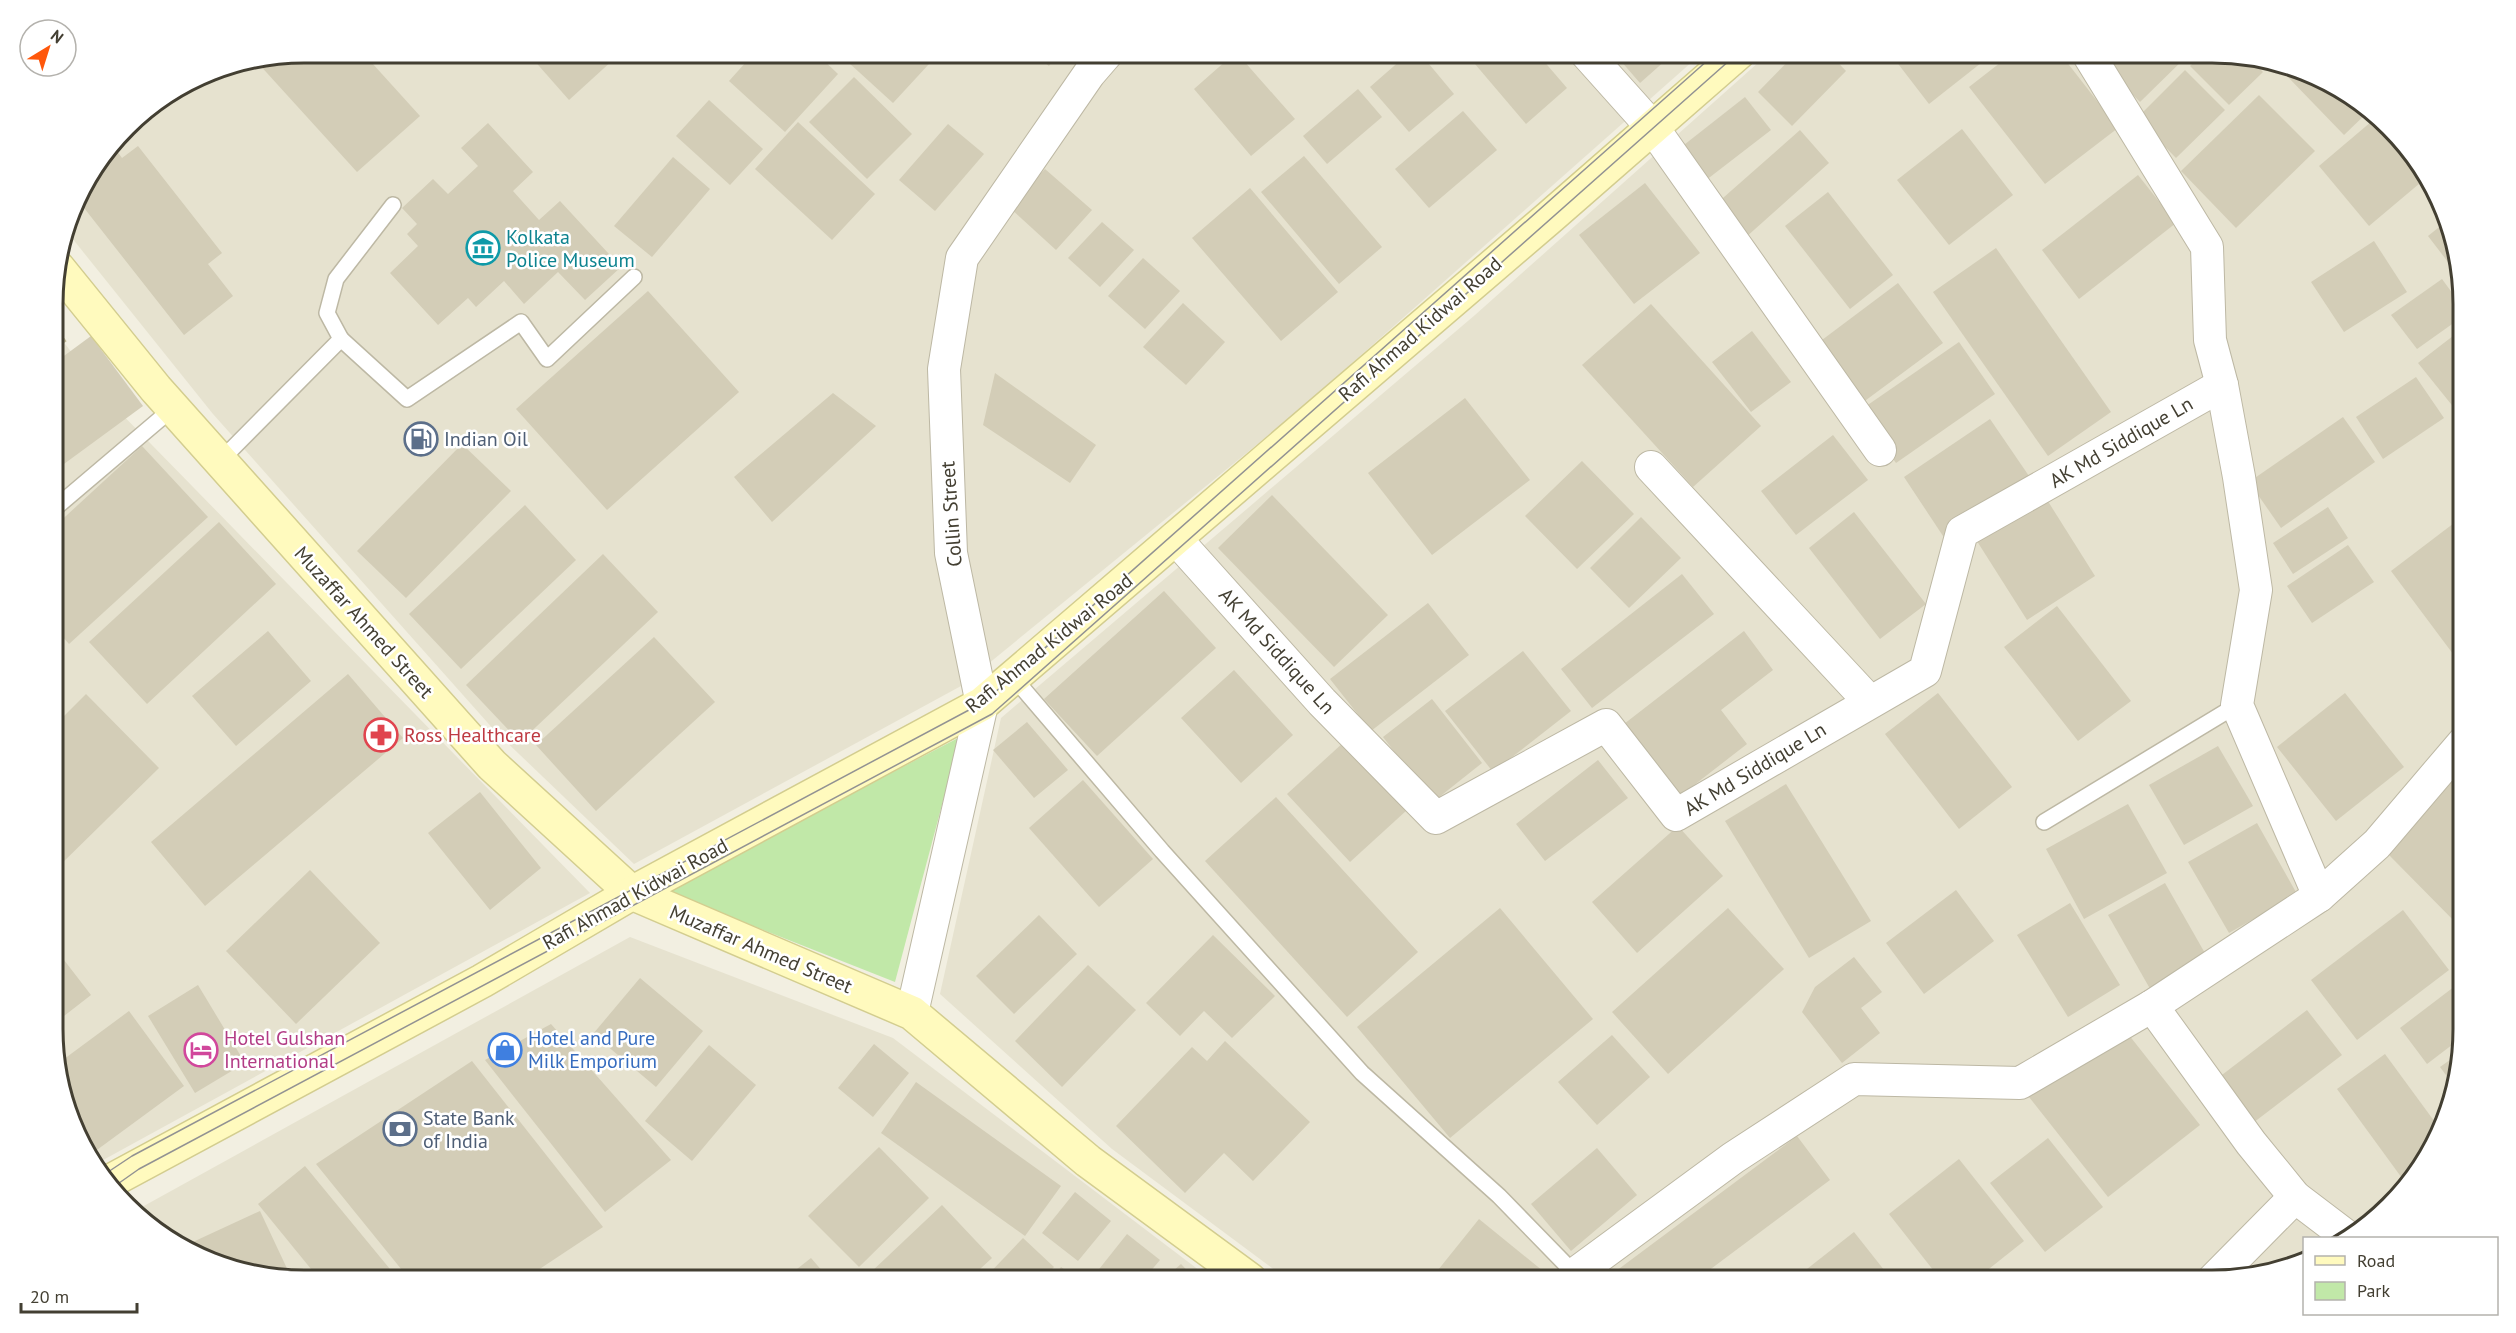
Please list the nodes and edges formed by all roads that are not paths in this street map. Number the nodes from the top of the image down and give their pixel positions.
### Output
1 (1098, 63) edge
2 (1595, 63) edge
3 (1727, 63) edge
4 (2094, 63) edge
5 (1653, 128) junction
6 (393, 205) dead end
7 (65, 276) edge
8 (634, 277) dead end
9 (341, 339) junction
10 (2222, 385) junction
11 (172, 408) junction
12 (1880, 450) dead end
13 (220, 460) junction
14 (1651, 467) dead end
15 (63, 500) edge
16 (1175, 538) junction
17 (1014, 677) junction
18 (1869, 701) junction
19 (982, 704) junction
20 (2237, 705) junction
21 (2453, 755) edge
22 (2044, 822) dead end
23 (632, 893) junction
24 (2319, 896) junction
25 (2152, 1006) junction
26 (912, 1013) junction
27 (115, 1179) edge
28 (2295, 1197) junction
29 (2341, 1232) edge
30 (2224, 1269) edge
31 (1236, 1270) edge
32 (1567, 1270) edge
33 (1582, 1270) edge

1 - 19 street, Collin Street
2 - 5 street
3 - 5 main road, Rafi Ahmad Kidwai Road
4 - 10 street
5 - 12 street
5 - 16 main road, Rafi Ahmad Kidwai Road
6 - 9 lane
7 - 11 main road, Muzaffar Ahmed Street
8 - 9 lane
9 - 13 lane
10 - 18 street, AK Md Siddique Ln
10 - 20 street
11 - 13 main road, Muzaffar Ahmed Street
11 - 15 lane
13 - 23 main road, Muzaffar Ahmed Street
14 - 18 street
16 - 17 main road, Rafi Ahmad Kidwai Road
16 - 18 street, AK Md Siddique Ln
17 - 19 main road, Rafi Ahmad Kidwai Road
17 - 32 lane
19 - 23 main road, Rafi Ahmad Kidwai Road
19 - 26 street, Collin Street
20 - 22 lane
20 - 24 street
21 - 24 street
23 - 26 main road, Muzaffar Ahmed Street
23 - 27 main road, Rafi Ahmad Kidwai Road
24 - 25 street
25 - 28 street
25 - 33 street
26 - 31 main road, Muzaffar Ahmed Street
28 - 29 street
28 - 30 street

